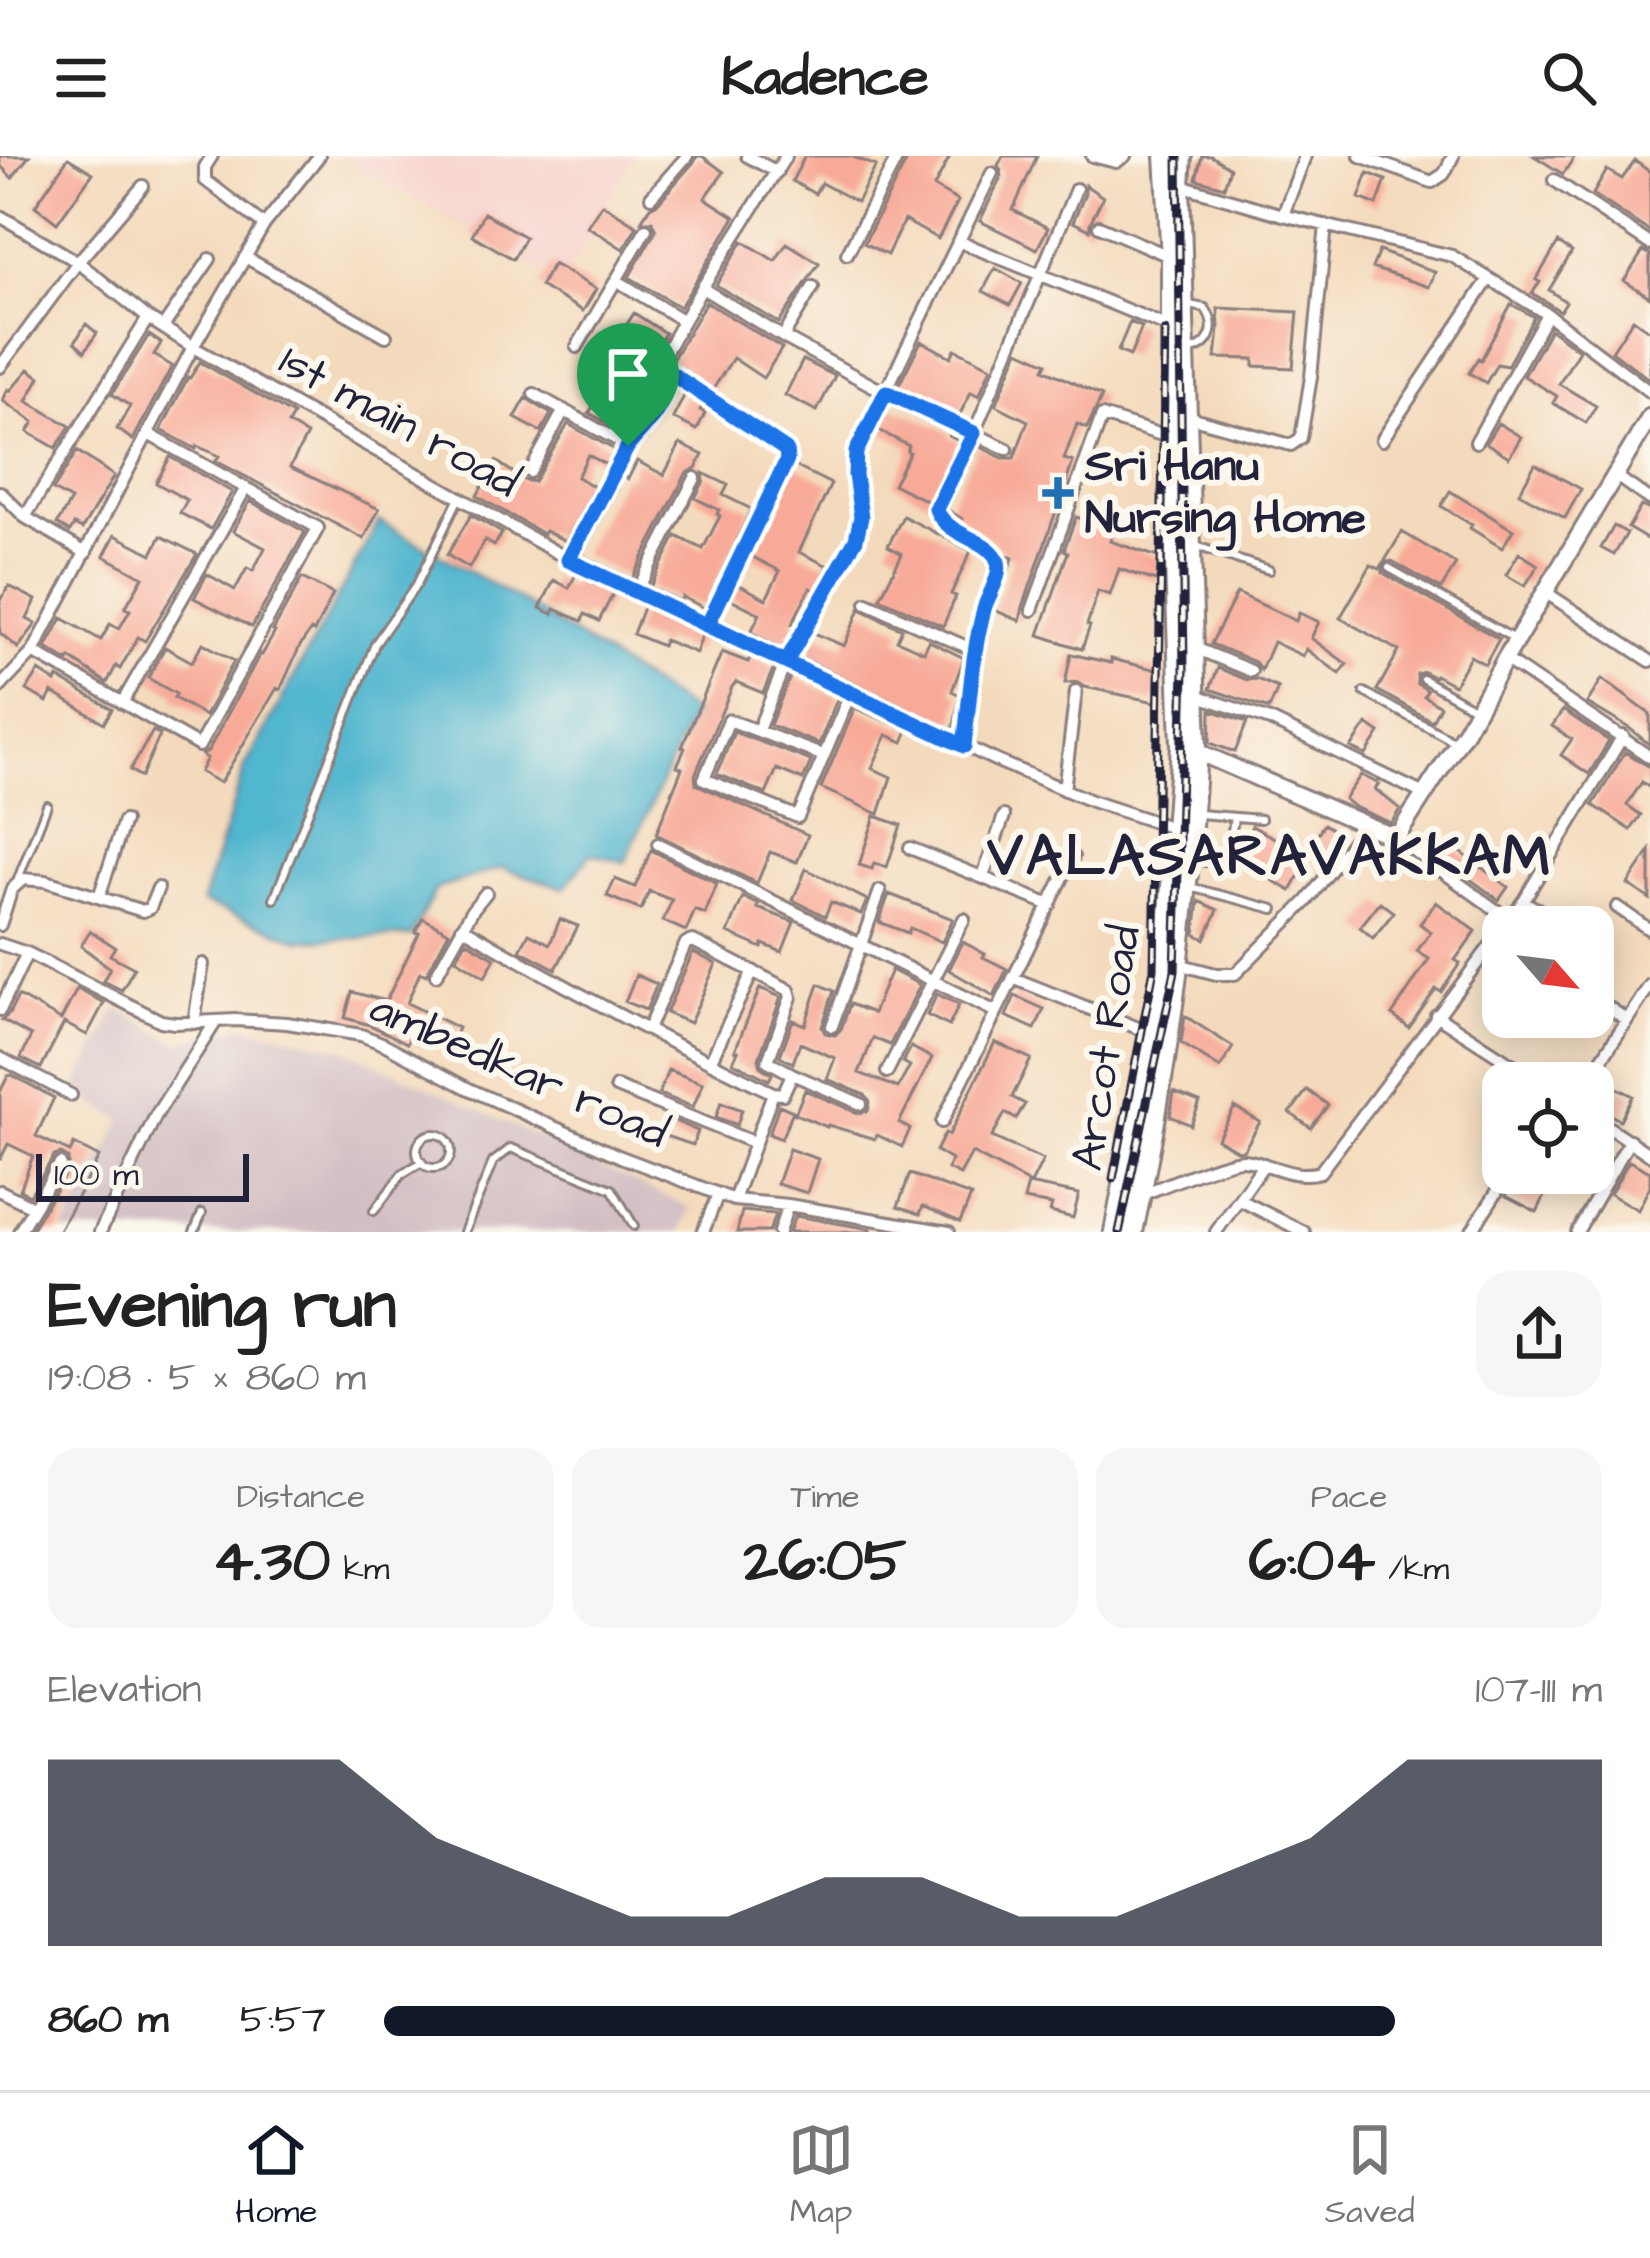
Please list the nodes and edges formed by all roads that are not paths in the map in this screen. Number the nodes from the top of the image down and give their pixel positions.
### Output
1 (212, 156) edge
2 (319, 156) edge
3 (687, 156) edge
4 (747, 156) edge
5 (786, 156) edge
6 (898, 156) edge
7 (1092, 156) edge
8 (1125, 156) edge
9 (1165, 156) edge
10 (1182, 156) edge
11 (1305, 156) edge
12 (1360, 156) edge
13 (1453, 156) edge
14 (777, 172) junction
15 (992, 173) dead end
16 (1554, 180) dead end
17 (1180, 185) junction
18 (143, 186) dead end
19 (1076, 189) dead end
20 (651, 197) dead end
21 (1283, 215) junction
22 (0, 216) edge
23 (264, 225) junction
24 (1099, 226) dead end
25 (1326, 226) junction
26 (646, 229) dead end
27 (958, 241) junction
28 (1650, 244) edge
29 (848, 254) dead end
30 (245, 257) junction
31 (1172, 257) junction
32 (210, 259) dead end
33 (78, 262) junction
34 (1040, 277) junction
35 (616, 280) junction
36 (1488, 280) junction
37 (702, 287) junction
38 (813, 287) dead end
39 (1186, 305) junction
40 (1547, 314) junction
41 (148, 318) junction
42 (682, 320) junction
43 (163, 327) junction
44 (1178, 328) junction
45 (386, 337) dead end
46 (783, 337) junction
47 (193, 347) junction
48 (578, 347) dead end
49 (1187, 351) junction
50 (0, 366) edge
51 (660, 366) junction
52 (886, 392) junction
53 (1650, 392) edge
54 (534, 394) dead end
55 (564, 410) junction
56 (1189, 417) junction
57 (1650, 417) edge
58 (974, 433) junction
59 (148, 434) junction
60 (1171, 438) junction
61 (1382, 440) dead end
62 (1476, 442) dead end
63 (628, 446) junction
64 (1007, 448) dead end
65 (530, 472) dead end
66 (1616, 476) junction
67 (695, 478) dead end
68 (246, 488) junction
69 (0, 492) edge
70 (459, 497) junction
71 (1650, 500) edge
72 (25, 517) junction
73 (1183, 549) junction
74 (86, 553) junction
75 (568, 560) junction
76 (1389, 568) dead end
77 (1269, 569) dead end
78 (637, 592) junction
79 (1545, 592) junction
80 (867, 603) dead end
81 (1032, 610) dead end
82 (708, 624) junction
83 (1516, 640) junction
84 (1195, 648) junction
85 (976, 651) junction
86 (33, 652) junction
87 (1505, 658) junction
88 (1650, 661) edge
89 (786, 662) junction
90 (1251, 671) dead end
91 (1423, 679) dead end
92 (1190, 684) junction
93 (0, 687) edge
94 (1076, 691) dead end
95 (851, 692) junction
96 (1364, 692) dead end
97 (122, 703) junction
98 (1477, 710) junction
99 (758, 730) junction
100 (1623, 736) junction
101 (1458, 744) junction
102 (964, 746) junction
103 (1189, 748) junction
104 (824, 756) junction
105 (1650, 757) edge
106 (1064, 790) junction
107 (1424, 794) junction
108 (47, 806) dead end
109 (1193, 813) junction
110 (1004, 816) dead end
111 (1234, 818) junction
112 (1261, 819) dead end
113 (124, 821) dead end
114 (1366, 824) junction
115 (1177, 829) junction
116 (1396, 838) junction
117 (658, 844) dead end
118 (910, 848) dead end
119 (1073, 857) dead end
120 (1189, 861) junction
121 (983, 876) junction
122 (17, 883) junction
123 (1187, 886) junction
124 (158, 888) dead end
125 (880, 891) dead end
126 (486, 893) dead end
127 (99, 897) junction
128 (274, 898) dead end
129 (1524, 900) junction
130 (1050, 905) junction
131 (1482, 906) edge
132 (1520, 906) edge
133 (1536, 906) edge
134 (1617, 907) dead end
135 (1274, 909) dead end
136 (964, 919) dead end
137 (0, 925) edge
138 (462, 927) junction
139 (1650, 930) edge
140 (0, 944) edge
141 (862, 944) junction
142 (27, 953) junction
143 (1482, 956) edge
144 (203, 964) dead end
145 (1178, 964) junction
146 (753, 971) junction
147 (436, 975) dead end
148 (1013, 978) junction
149 (932, 980) junction
150 (1650, 985) edge
151 (0, 1010) edge
152 (1614, 1011) edge
153 (996, 1012) junction
154 (1436, 1015) junction
155 (1627, 1020) junction
156 (194, 1023) junction
157 (214, 1023) junction
158 (832, 1026) dead end
159 (648, 1029) junction
160 (1161, 1036) junction
161 (0, 1058) edge
162 (710, 1062) junction
163 (1508, 1062) edge
164 (1600, 1062) edge
165 (887, 1072) dead end
166 (792, 1074) junction
167 (616, 1088) dead end
168 (773, 1093) junction
169 (71, 1095) dead end
170 (861, 1104) dead end
171 (942, 1122) dead end
172 (1614, 1130) edge
173 (1630, 1140) junction
174 (755, 1143) junction
175 (1648, 1150) edge
176 (422, 1162) junction
177 (61, 1164) dead end
178 (1264, 1165) junction
179 (0, 1191) edge
180 (718, 1194) junction
181 (1495, 1194) edge
182 (1141, 1195) junction
183 (734, 1200) junction
184 (1240, 1200) junction
185 (788, 1205) junction
186 (33, 1208) junction
187 (374, 1211) dead end
188 (202, 1213) dead end
189 (634, 1226) dead end
190 (19, 1232) edge
191 (100, 1232) edge
192 (194, 1232) edge
193 (464, 1232) edge
194 (703, 1232) edge
195 (779, 1232) edge
196 (949, 1232) edge
197 (1114, 1232) edge
198 (1133, 1232) edge
199 (1216, 1232) edge
200 (1304, 1232) edge
201 (1471, 1232) edge
202 (1577, 1232) edge

1 - 23 street
2 - 23 street
3 - 20 street
4 - 14 street
5 - 14 street
6 - 29 street
7 - 8 street
9 - 31 main road, Arcot Road
10 - 17 main road, Arcot Road
11 - 21 street
12 - 13 street
14 - 37 street
15 - 27 street
16 - 28 street
17 - 21 street
17 - 39 main road, Arcot Road
18 - 33 street
19 - 34 street
21 - 25 street
22 - 33 street, 1st main road
23 - 30 street
24 - 31 street
25 - 36 street
25 - 56 street
26 - 35 street
27 - 34 street
27 - 52 street
30 - 45 street
30 - 47 street
31 - 44 main road, Arcot Road
32 - 43 street
33 - 41 street, 1st main road
33 - 50 street
34 - 44 street
34 - 58 street
35 - 42 street
35 - 48 street
36 - 40 street
36 - 61 street
37 - 42 street
37 - 46 street
38 - 46 street
39 - 44 main road, Arcot Road
39 - 49 lane
40 - 53 street
40 - 62 street
41 - 43 street, 1st main road
41 - 72 street
42 - 51 street
43 - 47 street, 1st main road
44 - 49 main road, Arcot Road
44 - 60 main road, Arcot Road
46 - 52 street
47 - 59 street
47 - 70 street, 1st main road
49 - 56 main road, Arcot Road
51 - 63 street
51 - 82 street
52 - 58 street
52 - 89 street
54 - 55 street
55 - 63 street
55 - 65 street
56 - 73 main road, Arcot Road
57 - 66 street
58 - 64 street
58 - 85 street
59 - 68 street
59 - 74 street
60 - 73 main road, Arcot Road
60 - 81 street
63 - 75 street
66 - 71 street
66 - 79 street
67 - 78 street
68 - 97 street
68 - 97 street
69 - 72 street
70 - 75 street, 1st main road
70 - 128 lane
72 - 74 street
73 - 77 lane
73 - 84 main road, Arcot Road
73 - 92 main road, Arcot Road
74 - 86 street
75 - 78 street, 1st main road
76 - 83 lane
78 - 82 street, 1st main road
79 - 83 street
79 - 88 street
80 - 85 street
82 - 89 street, 1st main road
83 - 87 street
84 - 90 street
84 - 92 main road, Arcot Road
85 - 102 street
86 - 93 street
86 - 97 street
87 - 98 street
87 - 100 street
89 - 95 street, 1st main road
89 - 99 street
91 - 98 lane
92 - 103 main road, Arcot Road
92 - 107 street
94 - 106 street
95 - 102 street, 1st main road
95 - 104 street
96 - 101 lane
98 - 101 street
99 - 104 street
99 - 104 street
100 - 105 street
100 - 129 street
101 - 107 street
102 - 106 street, 1st main road
103 - 109 main road, Arcot Road
103 - 114 street
103 - 115 main road, Arcot Road
106 - 115 street, 1st main road
107 - 116 street
108 - 122 lane
109 - 111 lane
109 - 120 main road, Arcot Road
110 - 121 street
111 - 112 lane
111 - 120 lane
113 - 127 street
114 - 116 street
114 - 145 street
115 - 160 main road, Arcot Road
116 - 131 street
117 - 141 street
118 - 121 street
119 - 130 street
120 - 123 main road, Arcot Road
121 - 130 street
122 - 127 street
122 - 137 street
123 - 135 lane
123 - 145 main road, Arcot Road
124 - 127 street
125 - 141 street
126 - 138 street
129 - 132 street
129 - 133 lane
130 - 148 street
134 - 139 street
136 - 149 street
138 - 147 street
138 - 159 street
140 - 142 street, ambedkar road
141 - 149 street
141 - 158 street
142 - 151 street
142 - 156 street, ambedkar road
143 - 154 street
144 - 156 street
145 - 160 main road, Arcot Road
146 - 159 street
146 - 162 street
146 - 166 street
148 - 153 street
148 - 160 street
149 - 153 street
149 - 165 street
150 - 155 street
152 - 155 street
153 - 171 street
154 - 163 street
154 - 178 street
155 - 164 street
156 - 157 street, ambedkar road
157 - 180 street, ambedkar road
157 - 191 street
159 - 162 street
160 - 182 main road, Arcot Road
160 - 197 main road, Arcot Road
161 - 169 street
162 - 168 street
166 - 168 street
166 - 170 street
167 - 174 street
168 - 174 street
172 - 173 street
173 - 175 street
173 - 202 street
174 - 183 street
176 - 176 lane
176 - 187 lane
177 - 186 street
178 - 182 street
178 - 184 street
179 - 186 street
180 - 183 street, ambedkar road
180 - 194 street
181 - 201 street
182 - 198 main road, Arcot Road
183 - 185 street, ambedkar road
184 - 199 street
184 - 200 street
185 - 195 street
185 - 196 street, ambedkar road
186 - 190 street
188 - 192 lane
189 - 193 lane

